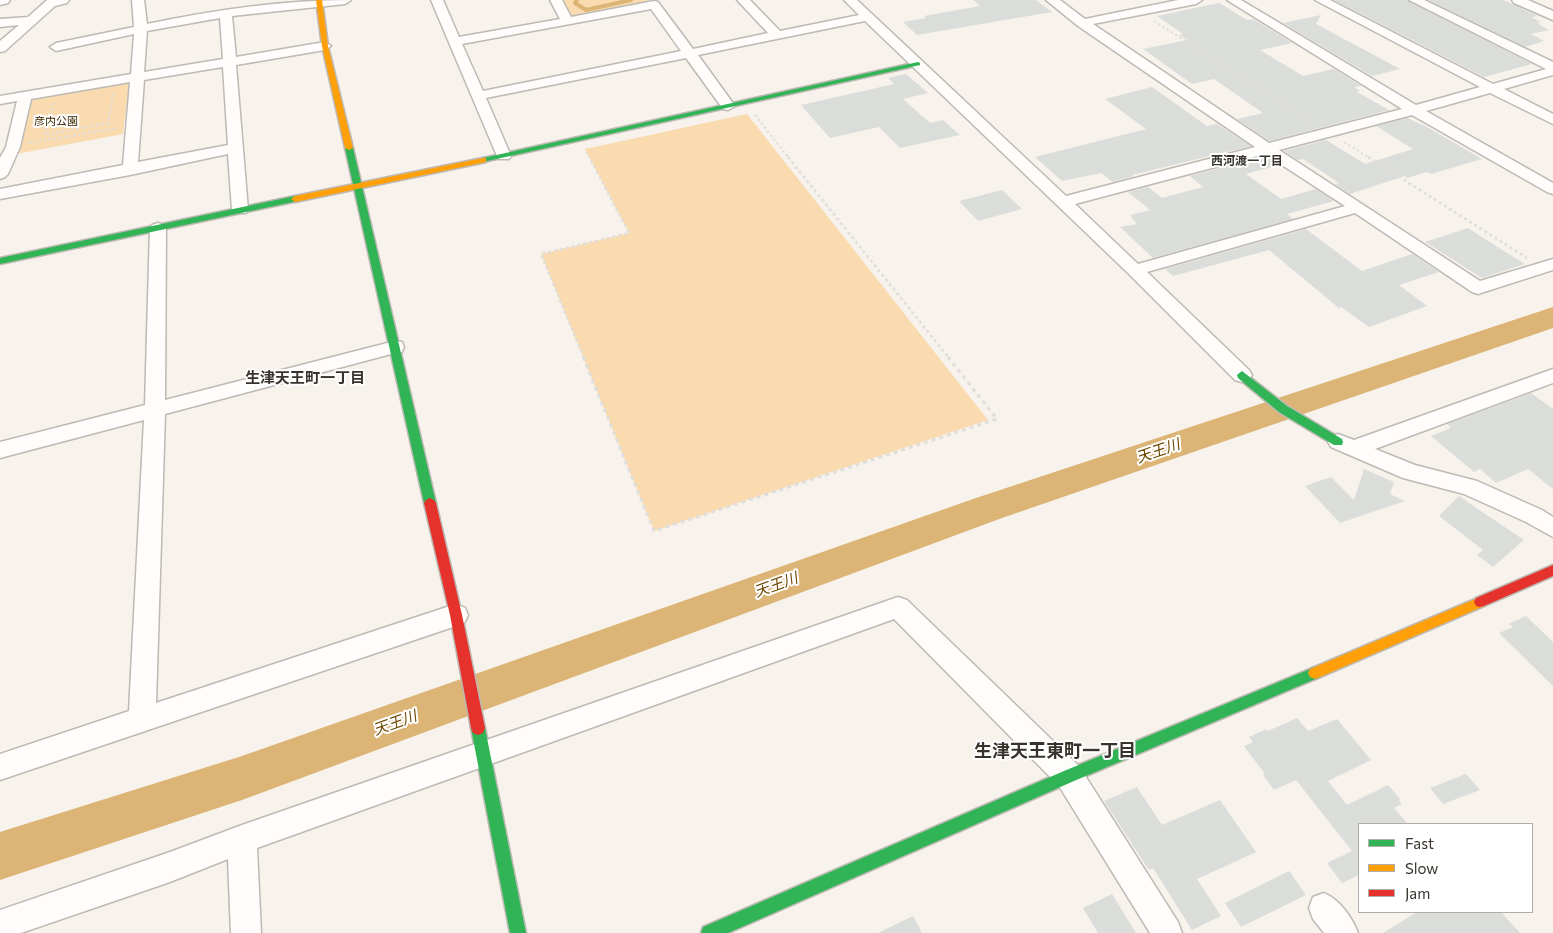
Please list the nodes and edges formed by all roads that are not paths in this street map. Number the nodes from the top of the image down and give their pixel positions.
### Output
1 (0, 0) edge
2 (4, 0) edge
3 (63, 0) edge
4 (138, 0) edge
5 (201, 0) edge
6 (345, 0) edge
7 (437, 0) edge
8 (556, 0) edge
9 (743, 0) edge
10 (850, 0) edge
11 (1052, 0) edge
12 (1150, 0) edge
13 (1196, 0) edge
14 (1234, 0) edge
15 (1321, 0) edge
16 (1415, 0) edge
17 (1518, 0) edge
18 (319, 2) edge
19 (652, 3) edge
20 (1161, 7) junction
21 (226, 14) junction
22 (203, 16) junction
23 (1553, 16) edge
24 (868, 17) junction
25 (32, 20) junction
26 (568, 20) junction
27 (0, 23) edge
28 (1082, 23) junction
29 (141, 31) junction
30 (777, 35) junction
31 (456, 42) junction
32 (325, 46) junction
33 (56, 47) dead end
34 (0, 48) edge
35 (689, 53) junction
36 (228, 62) junction
37 (918, 64) junction
38 (1553, 69) edge
39 (137, 77) junction
40 (1491, 88) junction
41 (25, 96) junction
42 (478, 96) junction
43 (0, 100) edge
44 (728, 106) junction
45 (1414, 110) junction
46 (1553, 120) edge
47 (13, 146) edge
48 (234, 148) junction
49 (1266, 149) junction
50 (504, 156) junction
51 (130, 170) junction
52 (0, 174) edge
53 (358, 186) junction
54 (1553, 189) edge
55 (0, 194) edge
56 (1063, 202) junction
57 (1356, 208) junction
58 (240, 210) junction
59 (158, 228) junction
60 (0, 261) edge
61 (1553, 264) edge
62 (1135, 270) junction
63 (395, 347) junction
64 (1242, 375) joint
65 (1553, 376) edge
66 (154, 410) junction
67 (1346, 445) junction
68 (0, 450) edge
69 (1553, 528) edge
70 (1553, 570) edge
71 (457, 623) junction
72 (142, 721) junction
73 (483, 748) junction
74 (0, 767) edge
75 (1069, 776) junction
76 (242, 839) junction
77 (1324, 908) dead end
78 (0, 925) edge
79 (246, 933) edge
80 (518, 933) edge
81 (709, 933) edge
82 (1167, 933) edge
83 (1343, 933) edge

1 - 2 street
3 - 25 street
4 - 29 street
5 - 22 street
6 - 18 street
7 - 31 street
8 - 26 street
9 - 30 street
10 - 24 street
11 - 28 street
12 - 20 street
13 - 20 street
14 - 45 street
15 - 40 street
16 - 38 street
17 - 23 street
18 - 21 street
18 - 32 street
19 - 26 street
19 - 35 street
20 - 28 street
21 - 22 street
21 - 36 street
22 - 29 street
24 - 30 street
24 - 37 street
25 - 27 street
25 - 34 street
26 - 31 street
28 - 49 street
29 - 33 street
29 - 39 street
30 - 35 street
31 - 42 street
32 - 36 street
32 - 53 street
35 - 42 street
35 - 44 street
36 - 39 street
36 - 48 street
37 - 44 street
37 - 56 street
38 - 40 street
39 - 41 street
39 - 51 street
40 - 45 street
40 - 46 street
41 - 43 street
41 - 47 street
42 - 50 street
44 - 50 street
45 - 49 street
45 - 54 street
47 - 52 street
48 - 51 street
48 - 58 street
49 - 56 street
49 - 57 street
50 - 53 street
51 - 55 street
53 - 58 street
53 - 63 street
56 - 62 street
57 - 61 street
57 - 62 street
58 - 59 street
59 - 60 street
59 - 66 street
62 - 64 street
63 - 66 street
63 - 71 street
64 - 67 street
65 - 67 street
66 - 68 street
66 - 72 street
67 - 69 street
70 - 75 street
71 - 72 street
71 - 73 street
72 - 74 street
73 - 75 street
73 - 76 street
73 - 80 street
75 - 81 street
75 - 82 street
76 - 78 street
76 - 79 street
77 - 83 street

